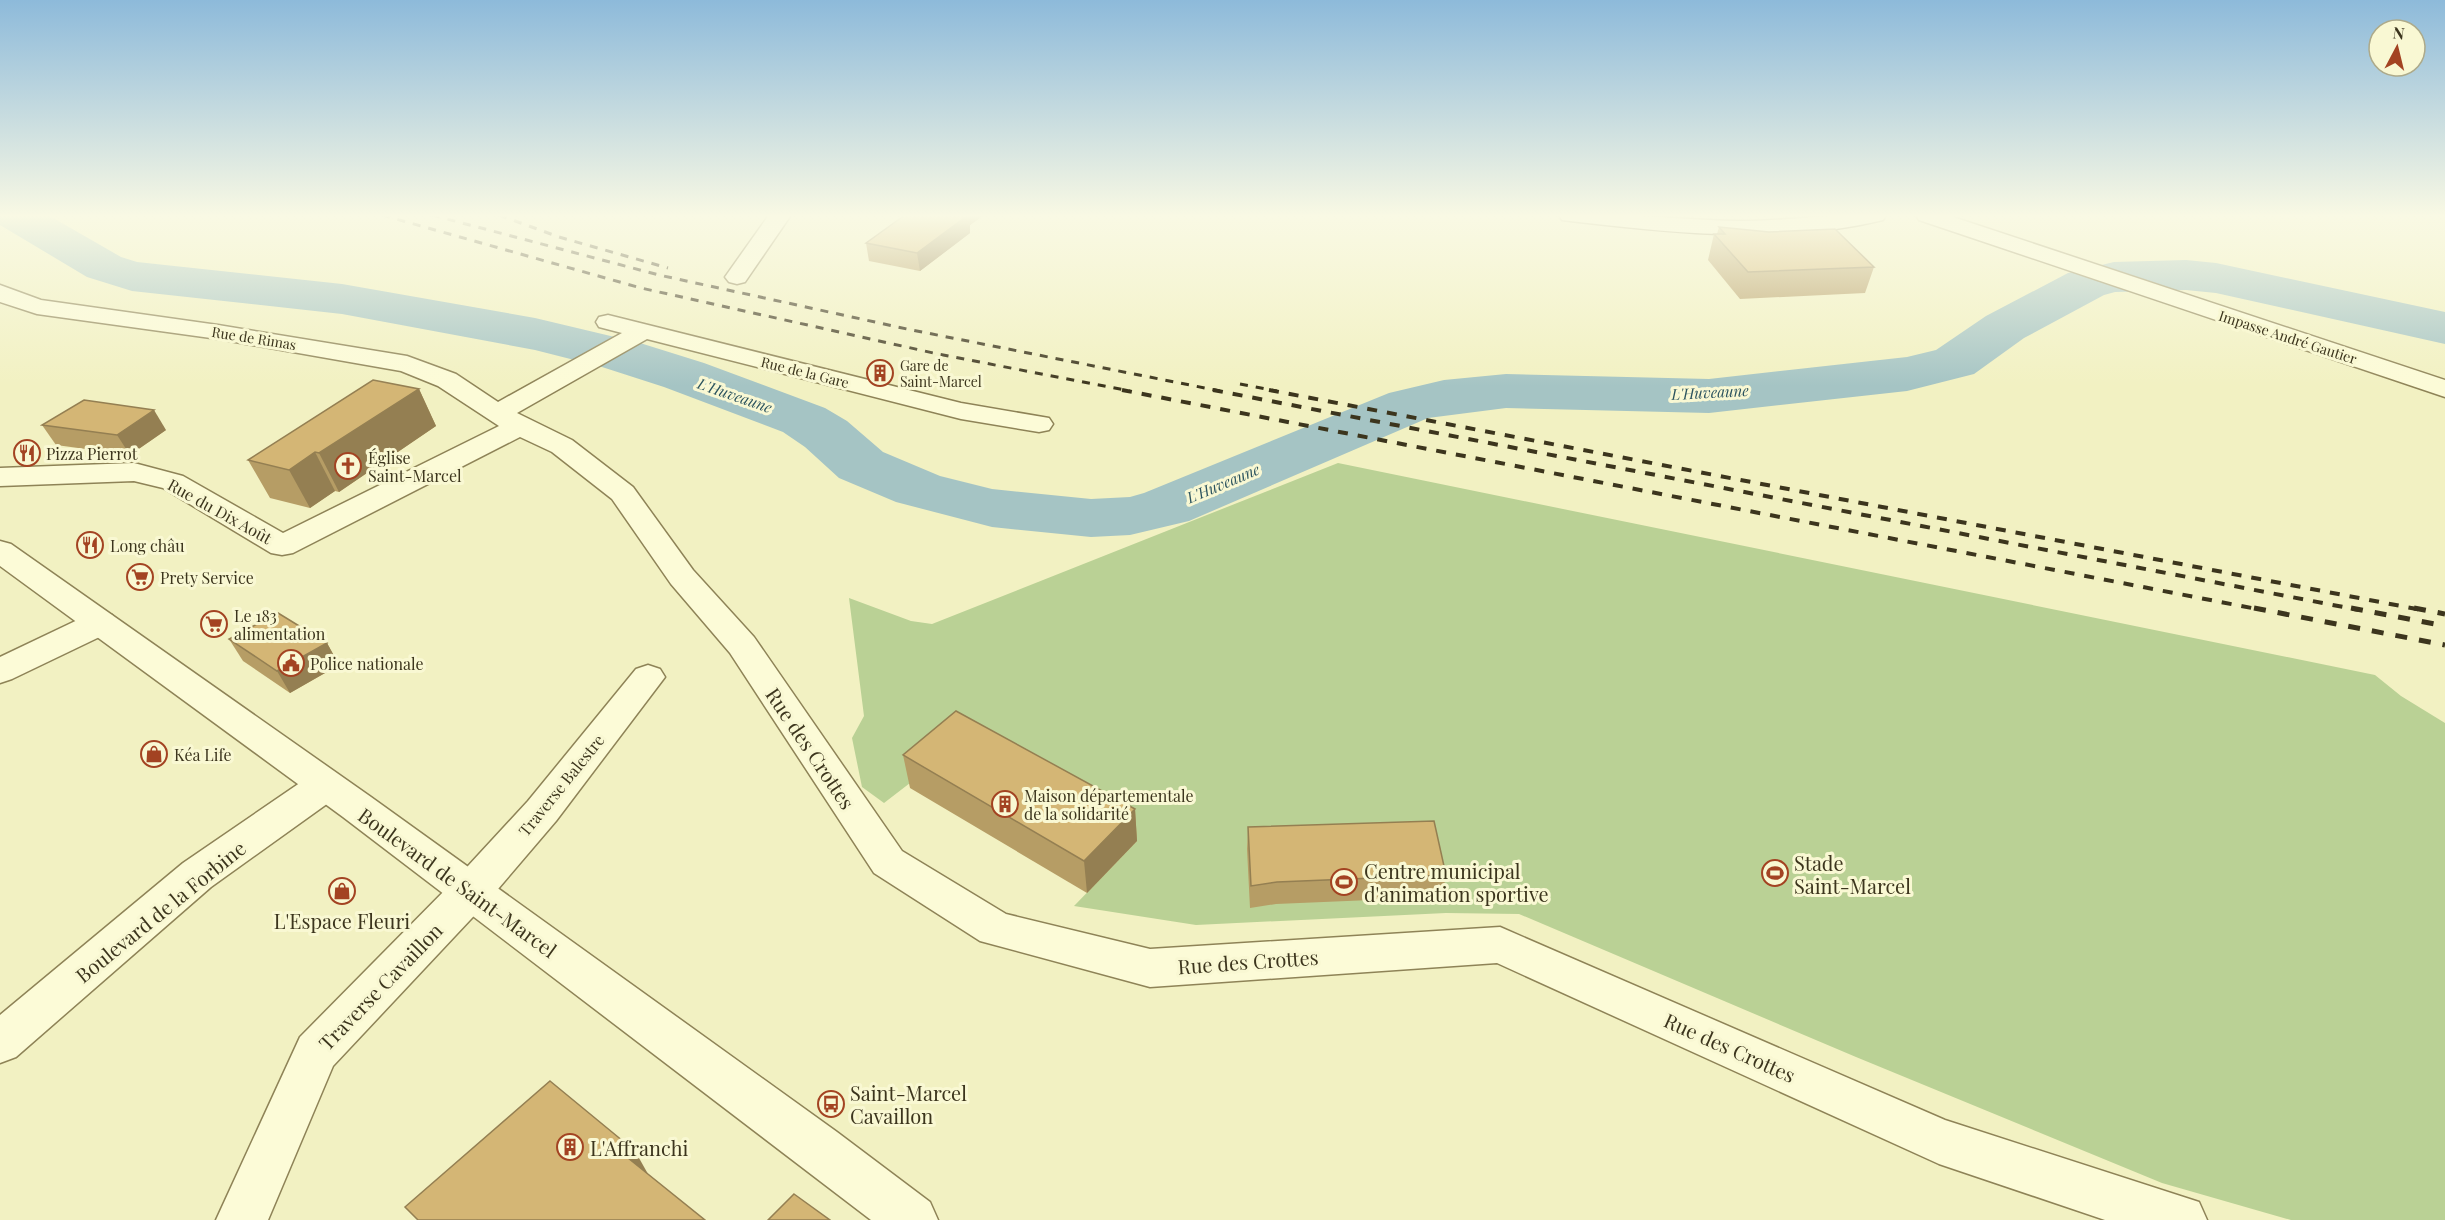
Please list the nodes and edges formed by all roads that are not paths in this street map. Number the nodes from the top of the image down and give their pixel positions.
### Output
1 (741, 272) edge
2 (2092, 272) edge
3 (737, 277) dead end
4 (0, 291) edge
5 (608, 322) dead end
6 (638, 335) junction
7 (2445, 389) edge
8 (509, 420) junction
9 (1039, 424) dead end
10 (0, 477) edge
11 (0, 551) edge
12 (100, 623) junction
13 (0, 671) edge
14 (648, 677) dead end
15 (324, 786) junction
16 (471, 891) junction
17 (0, 1043) edge
18 (242, 1220) edge
19 (912, 1220) edge
20 (2181, 1220) edge

1 - 3 street
2 - 7 street, Impasse André Gautier
4 - 8 street, Rue de Rimas
5 - 6 street, Rue de la Gare
6 - 8 street
6 - 9 street, Rue de la Gare
8 - 10 street, Rue du Dix Août
8 - 20 street, Rue des Crottes
11 - 12 street, Boulevard de Saint-Marcel
12 - 13 street
12 - 15 street, Boulevard de Saint-Marcel
14 - 16 street, Traverse Balestre
15 - 16 street, Boulevard de Saint-Marcel
15 - 17 street, Boulevard de la Forbine
16 - 18 street, Traverse Cavaillon
16 - 19 street, Boulevard de Saint-Marcel

